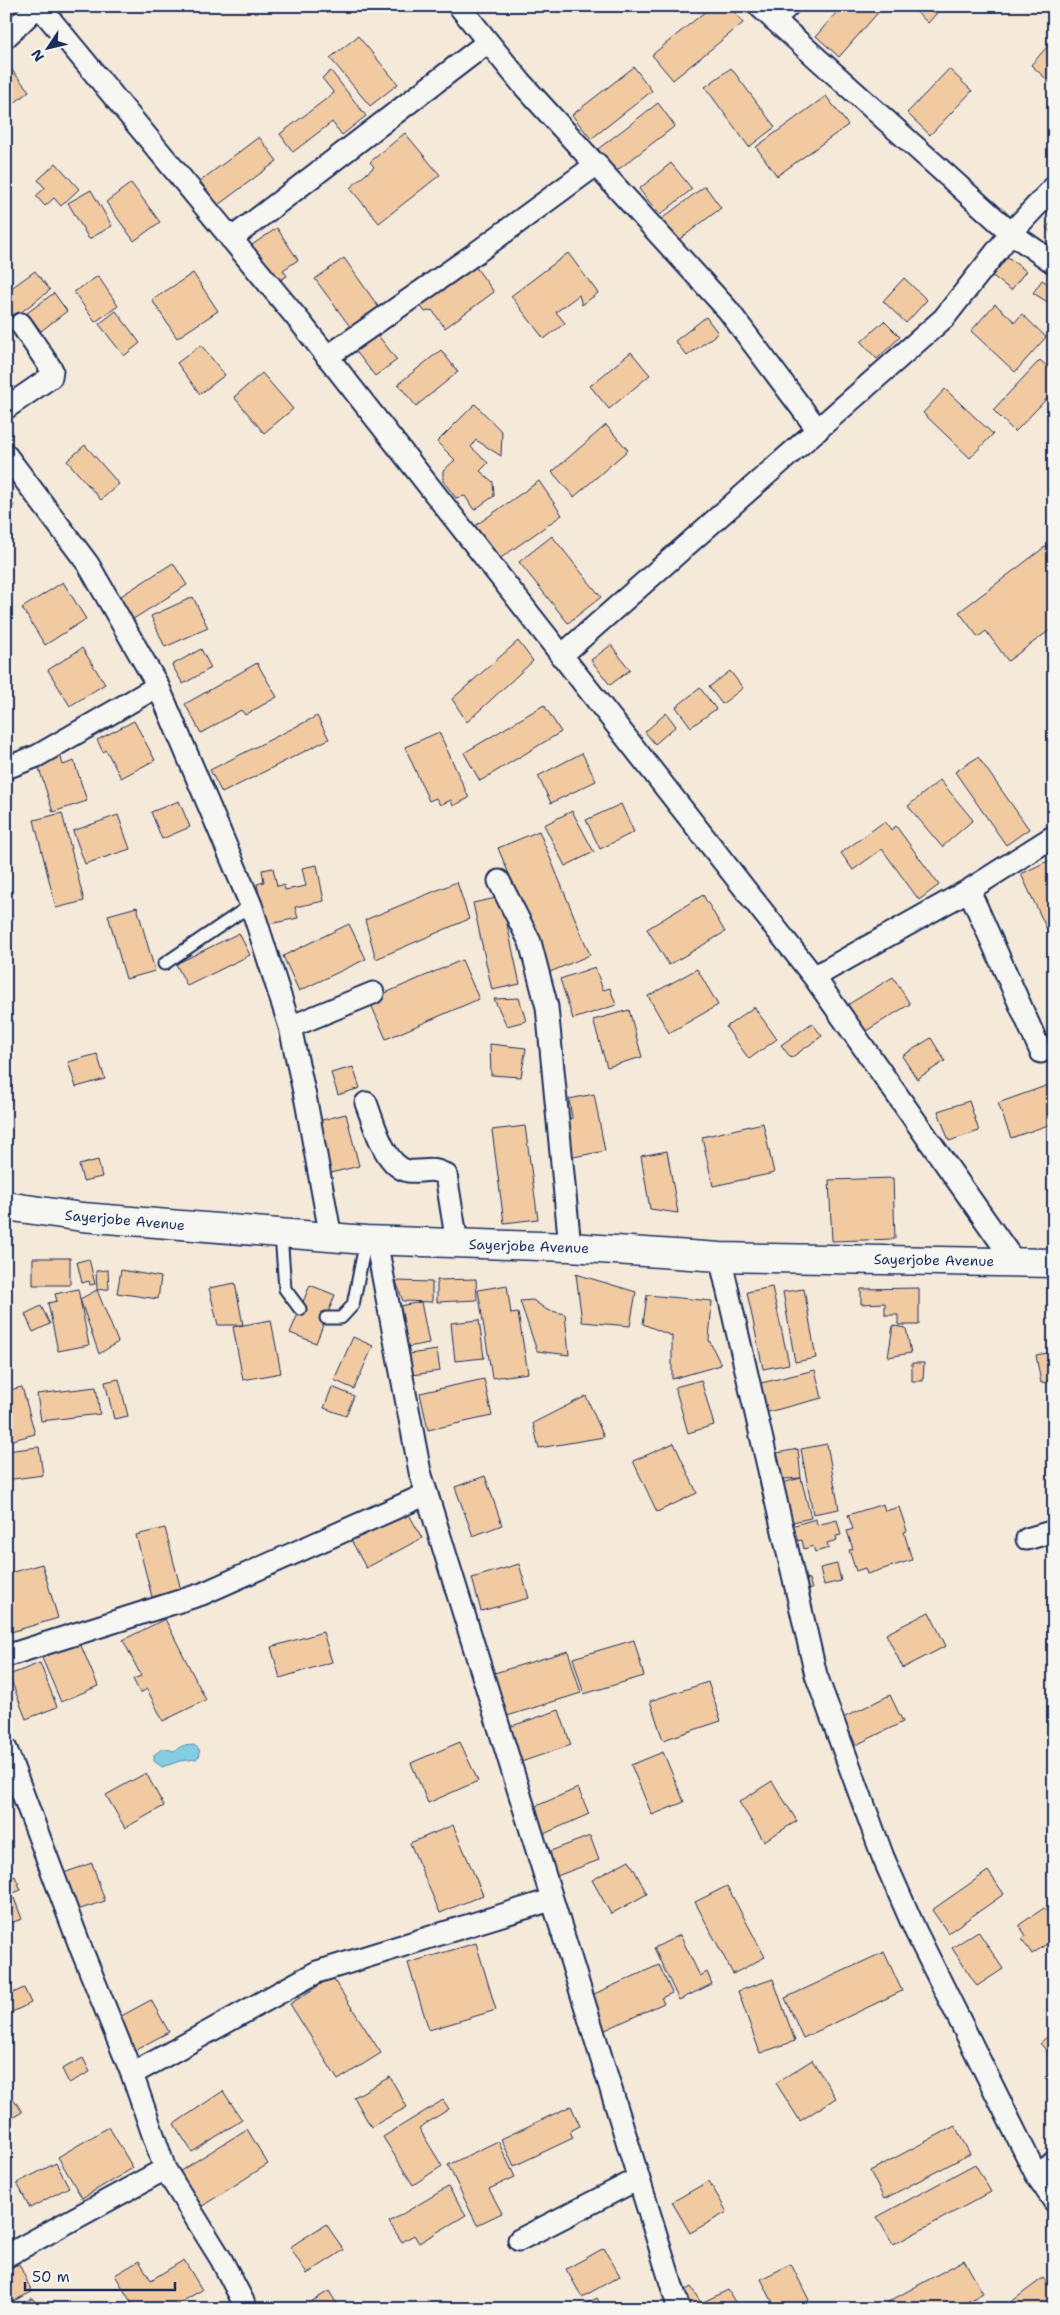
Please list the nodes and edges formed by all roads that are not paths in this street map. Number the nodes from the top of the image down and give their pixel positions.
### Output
1 (459, 6) edge
2 (33, 8) edge
3 (774, 11) edge
4 (6, 37) edge
5 (488, 42) junction
6 (597, 164) junction
7 (1054, 187) edge
8 (1011, 233) junction
9 (231, 239) junction
10 (1054, 263) edge
11 (21, 324) dead end
12 (327, 357) junction
13 (6, 408) edge
14 (818, 430) junction
15 (6, 455) edge
16 (561, 656) junction
17 (158, 686) junction
18 (6, 768) edge
19 (1054, 836) edge
20 (499, 881) dead end
21 (969, 890) junction
22 (251, 905) junction
23 (164, 964) dead end
24 (814, 977) junction
25 (373, 993) dead end
26 (290, 1027) junction
27 (1040, 1052) dead end
28 (366, 1103) dead end
29 (6, 1206) edge
30 (281, 1234) junction
31 (331, 1238) junction
32 (371, 1240) junction
33 (457, 1243) junction
34 (570, 1247) junction
35 (720, 1256) junction
36 (1014, 1261) junction
37 (1054, 1263) edge
38 (300, 1309) dead end
39 (326, 1318) dead end
40 (427, 1494) junction
41 (1054, 1531) edge
42 (1027, 1539) dead end
43 (6, 1656) edge
44 (6, 1750) edge
45 (551, 1900) junction
46 (132, 2074) junction
47 (1054, 2162) edge
48 (164, 2169) junction
49 (1037, 2176) junction
50 (638, 2179) junction
51 (1054, 2201) edge
52 (520, 2240) dead end
53 (6, 2256) edge
54 (247, 2309) edge
55 (679, 2309) edge

1 - 5 street
2 - 4 street
2 - 9 street
3 - 8 street
5 - 6 street
5 - 9 street
6 - 12 street
6 - 14 street
7 - 8 street
8 - 10 street
8 - 14 street
9 - 12 street
11 - 13 street
12 - 16 street
14 - 16 street
15 - 17 street
16 - 24 street
17 - 18 street
17 - 22 street
19 - 21 street
20 - 34 street
21 - 24 street
21 - 27 street
22 - 23 lane
22 - 26 street
24 - 36 street
25 - 26 street
26 - 31 street
28 - 33 street
29 - 30 main road, Sayerjobe Avenue
30 - 31 main road, Sayerjobe Avenue
30 - 38 lane
31 - 32 main road, Sayerjobe Avenue
32 - 33 main road, Sayerjobe Avenue
32 - 39 lane
32 - 40 street
33 - 34 main road, Sayerjobe Avenue
34 - 35 main road, Sayerjobe Avenue
35 - 36 main road, Sayerjobe Avenue
35 - 49 street
36 - 37 main road, Sayerjobe Avenue
40 - 43 street
40 - 45 street
41 - 42 street
44 - 46 street
45 - 46 street
45 - 50 street
46 - 48 street
47 - 49 street
48 - 53 street
48 - 54 street
49 - 51 street
50 - 52 street
50 - 55 street

